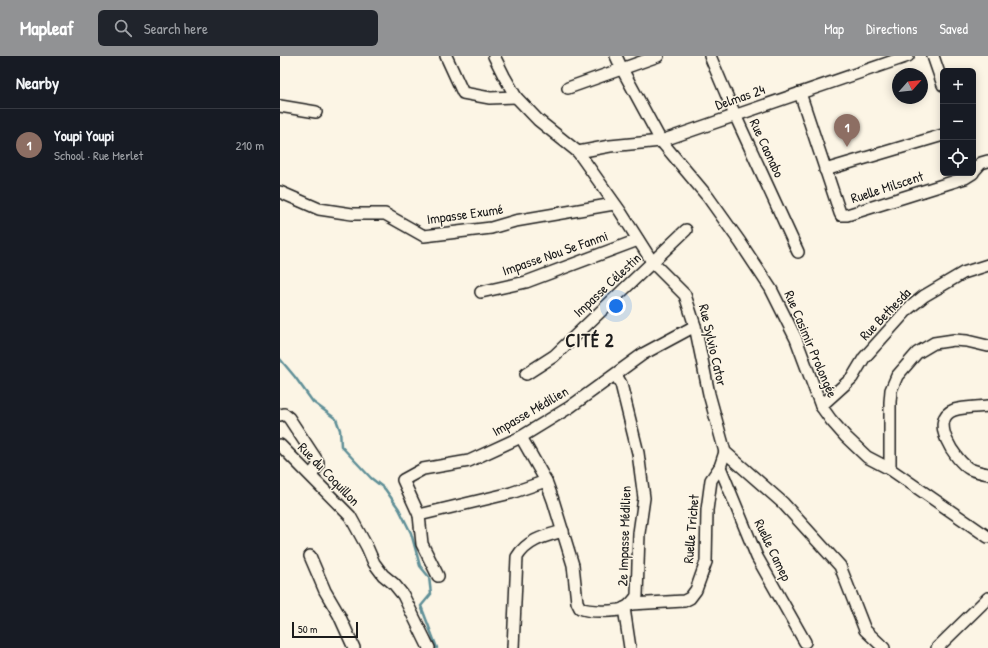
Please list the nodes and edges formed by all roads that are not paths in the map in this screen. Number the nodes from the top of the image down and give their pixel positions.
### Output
1 (446, 56) edge
2 (494, 56) edge
3 (616, 56) edge
4 (658, 56) edge
5 (710, 56) edge
6 (908, 56) edge
7 (933, 56) edge
8 (622, 69) junction
9 (940, 76) edge
10 (568, 88) dead end
11 (800, 93) junction
12 (516, 97) junction
13 (280, 106) edge
14 (316, 112) dead end
15 (735, 115) junction
16 (940, 135) edge
17 (661, 141) junction
18 (578, 152) junction
19 (988, 161) edge
20 (976, 169) edge
21 (825, 170) junction
22 (968, 176) edge
23 (280, 192) edge
24 (614, 204) junction
25 (686, 230) dead end
26 (638, 240) junction
27 (798, 252) dead end
28 (653, 263) junction
29 (988, 265) edge
30 (481, 292) dead end
31 (695, 326) junction
32 (988, 346) edge
33 (526, 374) dead end
34 (616, 375) junction
35 (821, 406) junction
36 (988, 406) edge
37 (280, 416) edge
38 (522, 437) junction
39 (280, 445) edge
40 (725, 452) junction
41 (720, 467) junction
42 (890, 469) junction
43 (988, 474) edge
44 (311, 475) junction
45 (546, 481) junction
46 (419, 515) junction
47 (563, 532) junction
48 (988, 538) edge
49 (310, 556) dead end
50 (438, 576) dead end
51 (988, 598) edge
52 (628, 606) junction
53 (805, 642) dead end
54 (354, 648) edge
55 (429, 648) edge
56 (513, 648) edge
57 (630, 648) edge
58 (884, 648) edge
59 (937, 648) edge

1 - 12 street
2 - 12 street, Rue Sylvio Cator
3 - 8 street, Rue Casimir Prolongée
4 - 8 street
5 - 15 street, Rue Caonabo
6 - 11 street, Delmas 24
7 - 9 street
8 - 10 street
8 - 17 street, Rue Casimir Prolongée
11 - 15 street, Delmas 24
11 - 21 street, Ruelle Milscent
12 - 18 street, Rue Sylvio Cator
13 - 14 street
15 - 17 street, Delmas 24
15 - 27 street, Rue Caonabo
16 - 21 street
17 - 18 street, Delmas 24
17 - 35 street, Rue Casimir Prolongée
18 - 24 street, Rue Sylvio Cator
19 - 20 street, Ruelle Milscent
21 - 22 street, Ruelle Milscent
23 - 24 street, Impasse Exumé
24 - 26 street, Rue Sylvio Cator
25 - 28 street, Impasse Célestin
26 - 28 street, Rue Sylvio Cator
26 - 30 street, Impasse Nou Se Fanmi
28 - 31 street, Rue Sylvio Cator
28 - 33 street, Impasse Célestin
29 - 35 street, Rue Bethesda
31 - 34 street, Impasse Médilien
31 - 40 street, Rue Sylvio Cator
32 - 42 street
34 - 38 street, Impasse Médilien
34 - 52 street, 2e Impasse Médilien
35 - 42 street, Rue Casimir Prolongée
36 - 43 street
37 - 44 street
38 - 45 street
38 - 46 street, Impasse Médilien
39 - 44 street, Rue du Coquillon
40 - 41 street, Ruelle Trichet
40 - 58 street
41 - 52 street, Ruelle Trichet
41 - 53 street, Ruelle Camep
42 - 48 street, Rue Casimir Prolongée
44 - 55 street, Rue du Coquillon
45 - 46 street
45 - 47 street
46 - 50 street
47 - 52 street, Ruelle Trichet
47 - 56 street
49 - 54 street
51 - 59 street
52 - 57 street

